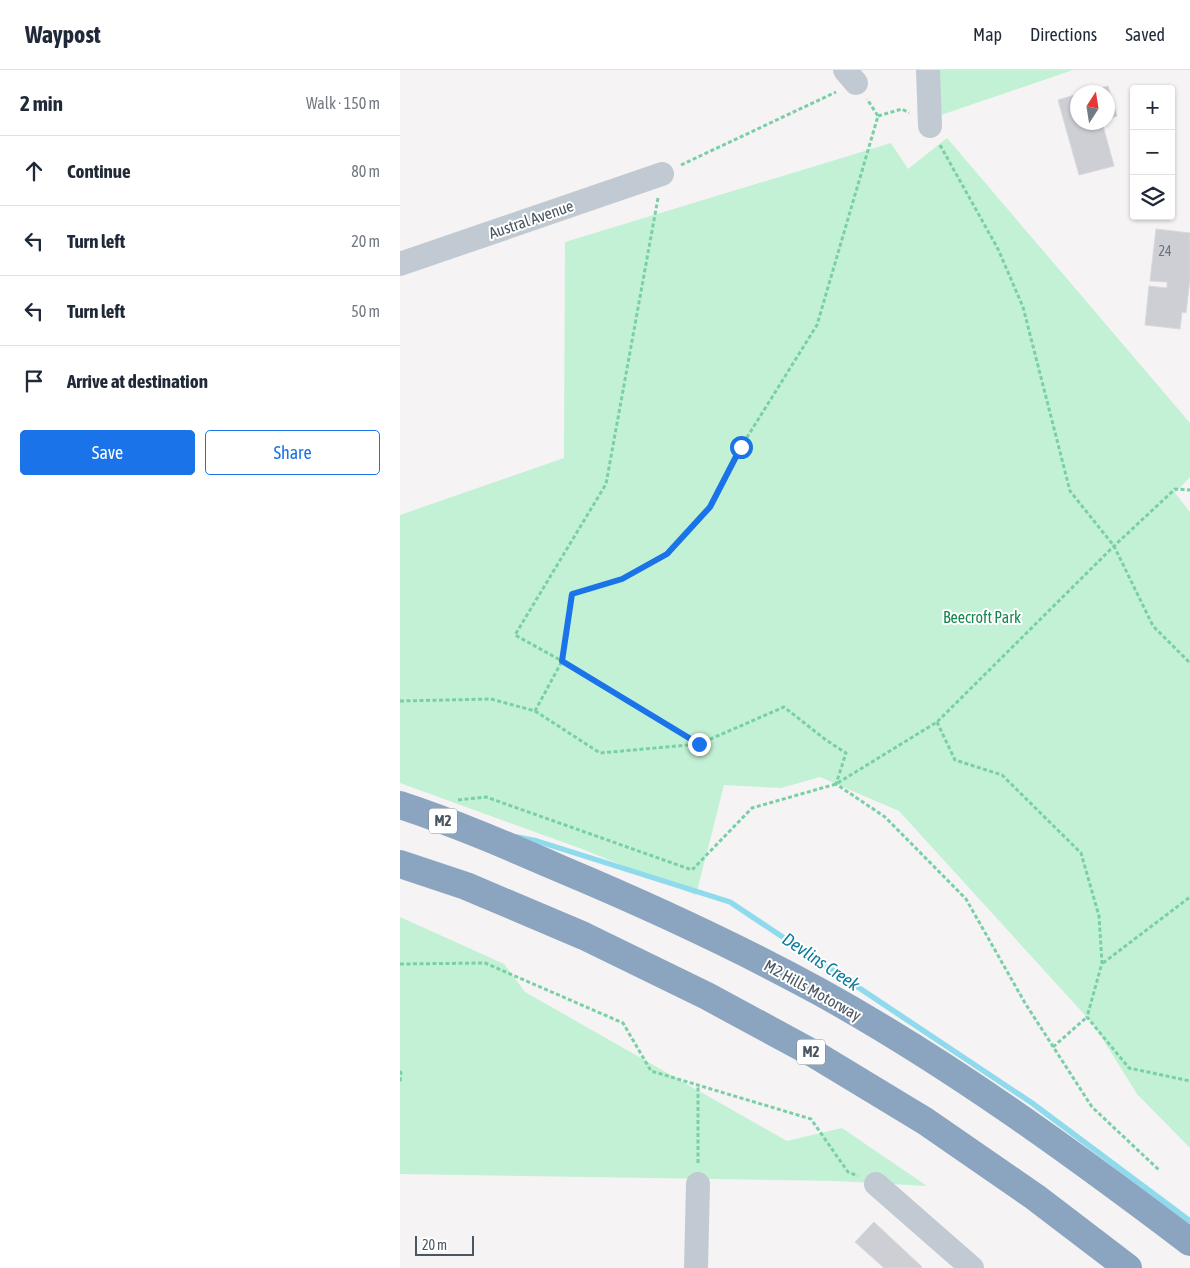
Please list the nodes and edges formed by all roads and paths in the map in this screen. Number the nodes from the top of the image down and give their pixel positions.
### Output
1 (928, 70) edge
2 (851, 77) edge
3 (930, 126) junction
4 (662, 174) junction
5 (400, 264) edge
6 (1190, 490) edge
7 (1114, 546) junction
8 (562, 661) junction
9 (1190, 663) edge
10 (400, 701) edge
11 (535, 711) junction
12 (937, 722) junction
13 (699, 744) junction
14 (836, 784) junction
15 (457, 800) dead end
16 (400, 805) edge
17 (400, 864) edge
18 (1190, 897) edge
19 (1102, 963) junction
20 (400, 964) edge
21 (1087, 1017) junction
22 (1053, 1047) junction
23 (400, 1071) edge
24 (1190, 1081) edge
25 (400, 1082) edge
26 (698, 1084) junction
27 (1159, 1170) dead end
28 (698, 1184) joint
29 (876, 1184) joint
30 (1190, 1242) edge
31 (696, 1268) edge
32 (972, 1268) edge
33 (1128, 1268) edge

1 - 3 street
2 - 4 path
3 - 7 path
3 - 8 path
4 - 5 street, Austral Avenue
4 - 8 path
6 - 7 path
7 - 9 path
7 - 12 path
8 - 11 path
8 - 13 path
10 - 11 path
11 - 13 path
12 - 14 path
12 - 19 path
13 - 14 path
14 - 15 path
14 - 22 path
16 - 30 highway, M2 Hills Motorway / M2
17 - 33 highway, M2
18 - 19 path
19 - 21 path
20 - 26 path
21 - 22 path
21 - 24 path
22 - 27 path
23 - 25 path
26 - 28 path
26 - 29 path
28 - 31 street
29 - 32 street

